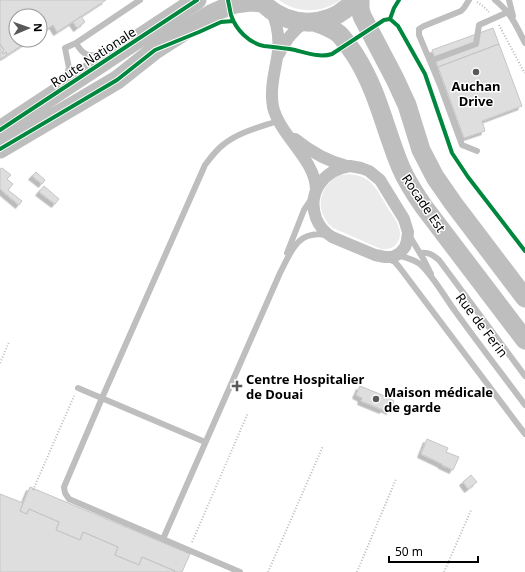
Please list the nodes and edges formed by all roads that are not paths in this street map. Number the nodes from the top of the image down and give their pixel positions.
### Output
1 (140, 0) edge
2 (197, 0) edge
3 (355, 0) edge
4 (360, 0) edge
5 (469, 0) edge
6 (495, 0) edge
7 (509, 0) edge
8 (264, 4) edge
9 (508, 12) junction
10 (514, 19) junction
11 (310, 22) junction
12 (151, 31) junction
13 (76, 43) junction
14 (525, 43) edge
15 (278, 57) junction
16 (430, 61) junction
17 (46, 100) junction
18 (282, 126) junction
19 (0, 130) edge
20 (0, 149) edge
21 (477, 151) dead end
22 (350, 166) junction
23 (315, 192) junction
24 (408, 232) junction
25 (332, 237) junction
26 (421, 253) junction
27 (391, 256) junction
28 (280, 273) junction
29 (433, 280) junction
30 (525, 298) edge
31 (525, 340) edge
32 (525, 376) edge
33 (78, 388) road end
34 (102, 398) junction
35 (525, 405) edge
36 (525, 434) edge
37 (205, 442) junction
38 (163, 538) junction
39 (240, 572) edge

1 - 13 lane
2 - 12 main road, Route Nationale
3 - 11 main road
4 - 30 main road, Rocade Est
5 - 16 lane
6 - 9 lane
7 - 10 lane
8 - 11 main road
8 - 15 street
8 - 20 main road
9 - 10 lane
9 - 16 lane
10 - 14 lane
11 - 15 street
11 - 31 main road, Rocade Est
12 - 13 lane
12 - 17 main road, Route Nationale
13 - 17 lane
15 - 18 street
16 - 21 lane
17 - 19 main road, Route Nationale
18 - 22 street
18 - 23 street
18 - 34 lane
22 - 23 street
22 - 24 street
23 - 25 street
23 - 28 lane
24 - 26 lane, Rue de Ferin
24 - 27 street
25 - 27 street
25 - 28 lane
26 - 29 lane, Rue de Ferin
26 - 32 lane
27 - 29 lane, Rue de Ferin
27 - 36 lane
28 - 37 lane
29 - 35 lane, Rue de Ferin
33 - 34 lane
34 - 37 lane
34 - 38 lane
37 - 38 lane
38 - 39 lane

